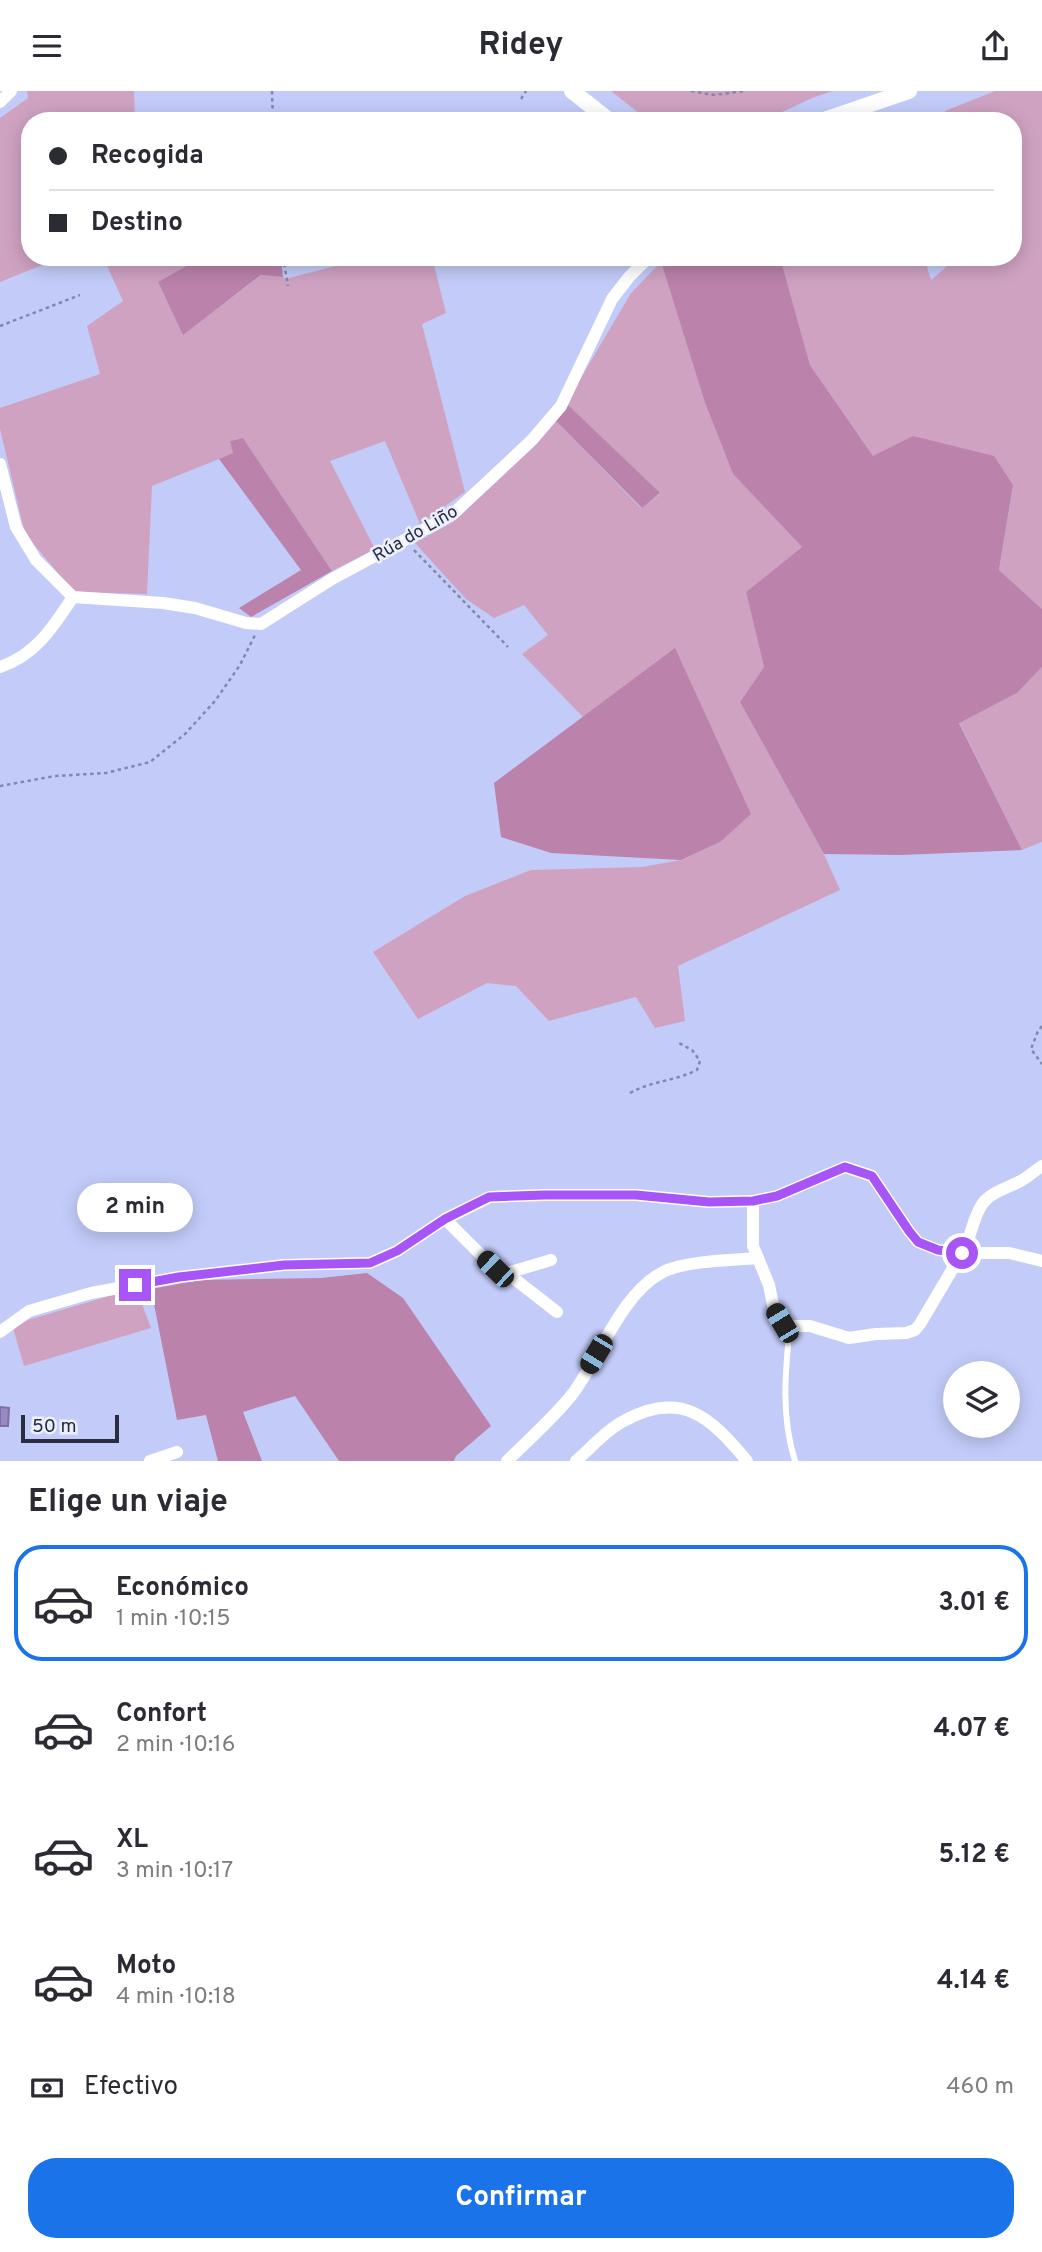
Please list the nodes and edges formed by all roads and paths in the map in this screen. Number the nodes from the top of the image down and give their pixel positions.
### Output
1 (11, 91) edge
2 (272, 91) edge
3 (526, 91) edge
4 (572, 91) edge
5 (691, 91) edge
6 (744, 91) edge
7 (909, 91) edge
8 (521, 99) dead end
9 (0, 102) edge
10 (273, 112) edge
11 (599, 112) edge
12 (847, 112) edge
13 (285, 266) edge
14 (640, 266) edge
15 (288, 286) dead end
16 (80, 295) dead end
17 (0, 326) edge
18 (0, 464) edge
19 (408, 538) junction
20 (73, 597) junction
21 (261, 624) junction
22 (508, 647) dead end
23 (0, 667) edge
24 (0, 786) edge
25 (1042, 1026) edge
26 (679, 1043) dead end
27 (1042, 1064) edge
28 (631, 1093) dead end
29 (1042, 1166) edge
30 (753, 1201) junction
31 (445, 1219) junction
32 (962, 1253) junction
33 (758, 1258) junction
34 (551, 1260) dead end
35 (1042, 1261) edge
36 (507, 1273) junction
37 (557, 1312) dead end
38 (790, 1326) junction
39 (0, 1332) edge
40 (177, 1452) dead end
41 (150, 1461) edge
42 (507, 1461) edge
43 (576, 1461) edge
44 (747, 1461) edge
45 (795, 1461) edge

1 - 9 street
2 - 10 path
3 - 8 path
4 - 11 street
5 - 6 path
7 - 12 street
13 - 15 path
14 - 19 street, Rúa do Liño
16 - 17 path
18 - 20 street
19 - 21 street, Rúa do Liño
19 - 22 path
20 - 21 street
20 - 23 street
21 - 24 path
25 - 27 path
26 - 28 path
29 - 32 street
30 - 31 street
30 - 32 street
30 - 33 street
31 - 36 street
31 - 39 street
32 - 35 street
32 - 38 street
33 - 38 street
33 - 42 street
34 - 36 street
36 - 37 street
38 - 45 lane
40 - 41 street
43 - 44 street

